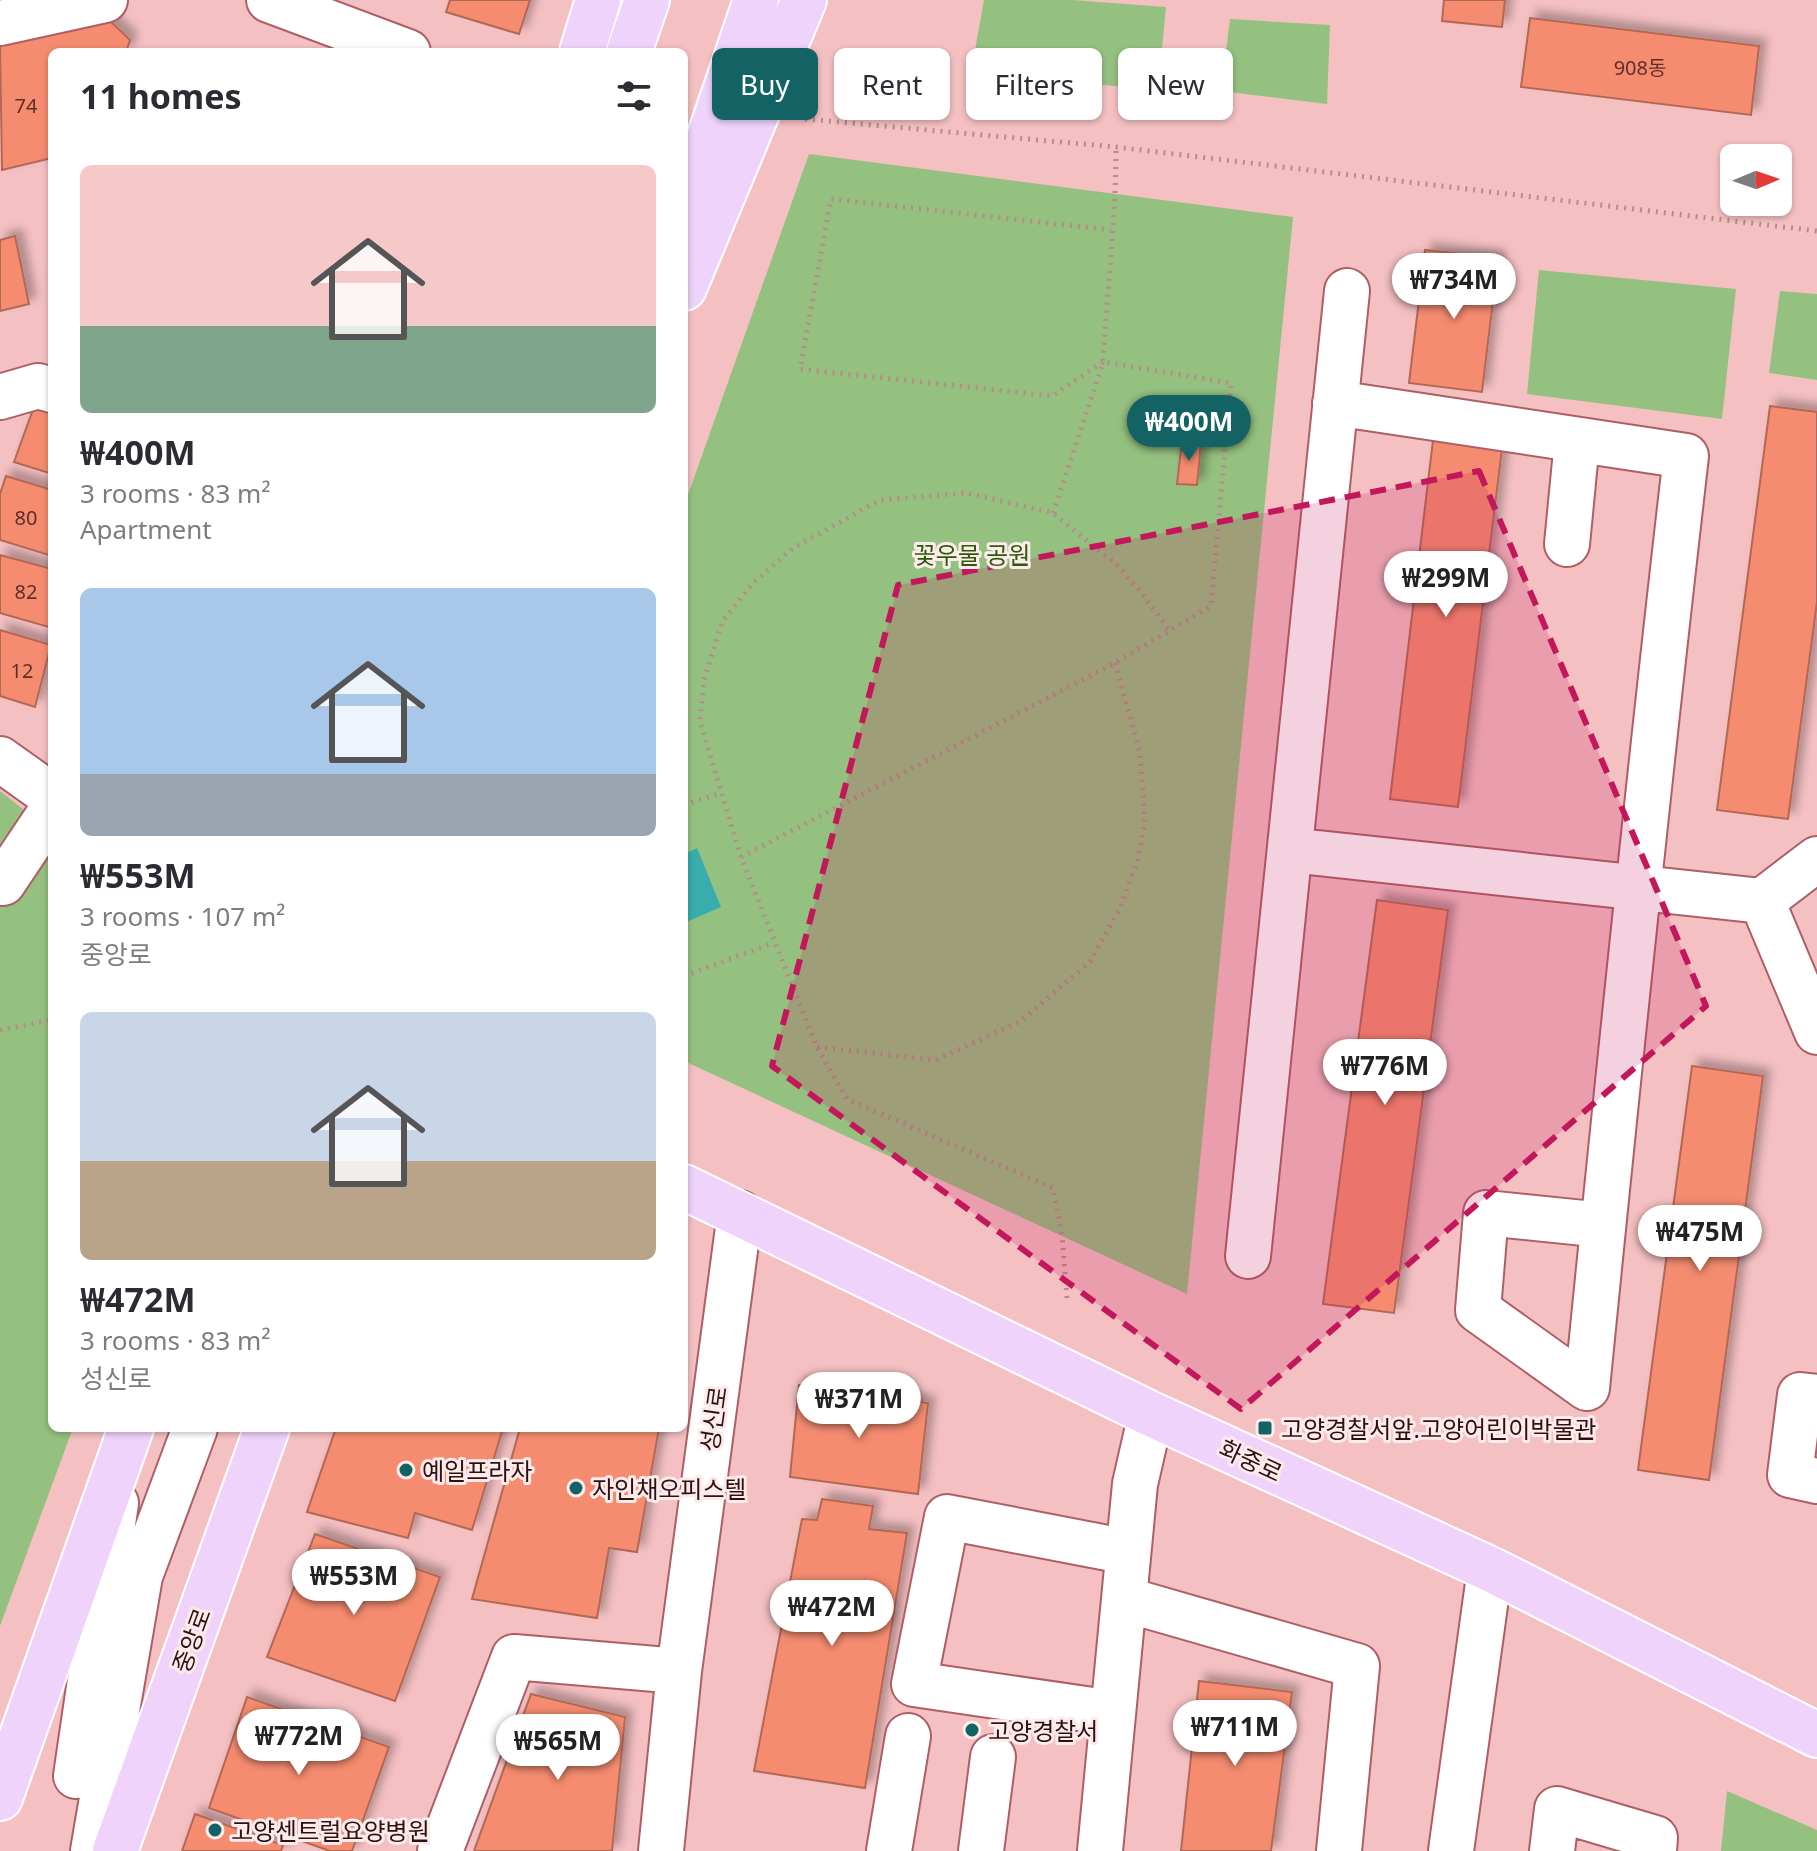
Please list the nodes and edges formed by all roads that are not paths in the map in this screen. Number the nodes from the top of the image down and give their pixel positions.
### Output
1 (105, 0) edge
2 (269, 0) edge
3 (598, 0) edge
4 (647, 0) edge
5 (756, 0) edge
6 (804, 0) edge
7 (0, 23) edge
8 (327, 25) edge
9 (396, 48) edge
10 (583, 48) edge
11 (630, 48) edge
12 (688, 200) edge
13 (688, 278) edge
14 (1347, 291) dead end
15 (48, 389) edge
16 (0, 397) edge
17 (1335, 403) junction
18 (1577, 441) junction
19 (1567, 544) dead end
20 (0, 759) edge
21 (48, 793) edge
22 (48, 816) edge
23 (1290, 850) junction
24 (1817, 859) edge
25 (0, 881) edge
26 (1636, 888) junction
27 (1762, 901) junction
28 (1817, 1032) edge
29 (688, 1189) edge
30 (740, 1213) junction
31 (1603, 1225) dead end
32 (1248, 1256) dead end
33 (1817, 1397) edge
34 (1151, 1414) junction
35 (194, 1432) edge
36 (266, 1432) edge
37 (127, 1437) edge
38 (1817, 1481) edge
39 (1128, 1552) junction
40 (1490, 1569) junction
41 (1124, 1599) junction
42 (679, 1671) junction
43 (1113, 1713) junction
44 (1817, 1735) edge
45 (908, 1736) dead end
46 (993, 1757) dead end
47 (0, 1798) edge
48 (65, 1851) edge
49 (93, 1851) edge
50 (115, 1851) edge
51 (440, 1851) edge
52 (661, 1851) edge
53 (889, 1851) edge
54 (981, 1851) edge
55 (1100, 1851) edge
56 (1339, 1851) edge
57 (1451, 1851) edge
58 (1552, 1851) edge
59 (1654, 1851) edge

1 - 7 street
2 - 8 street
3 - 10 main road
4 - 11 main road
5 - 12 main road
6 - 13 main road
8 - 9 street
14 - 17 street
15 - 16 street
17 - 18 street
17 - 23 street
18 - 19 street
18 - 26 street
20 - 21 street
22 - 25 street
23 - 26 street
23 - 32 street
24 - 27 street
26 - 27 street
26 - 31 street
27 - 28 street
29 - 30 main road, 화중로
30 - 34 main road, 화중로
30 - 42 street, 성신로
33 - 38 street
34 - 39 street
34 - 40 main road, 화중로
35 - 49 street
36 - 50 main road, 중앙로
37 - 47 main road
37 - 48 street
39 - 41 street
39 - 43 street
40 - 44 main road, 화중로
40 - 57 street
41 - 43 street
41 - 56 street
42 - 51 street
42 - 52 street, 성신로
43 - 55 street
45 - 53 street
46 - 54 street
58 - 59 street

